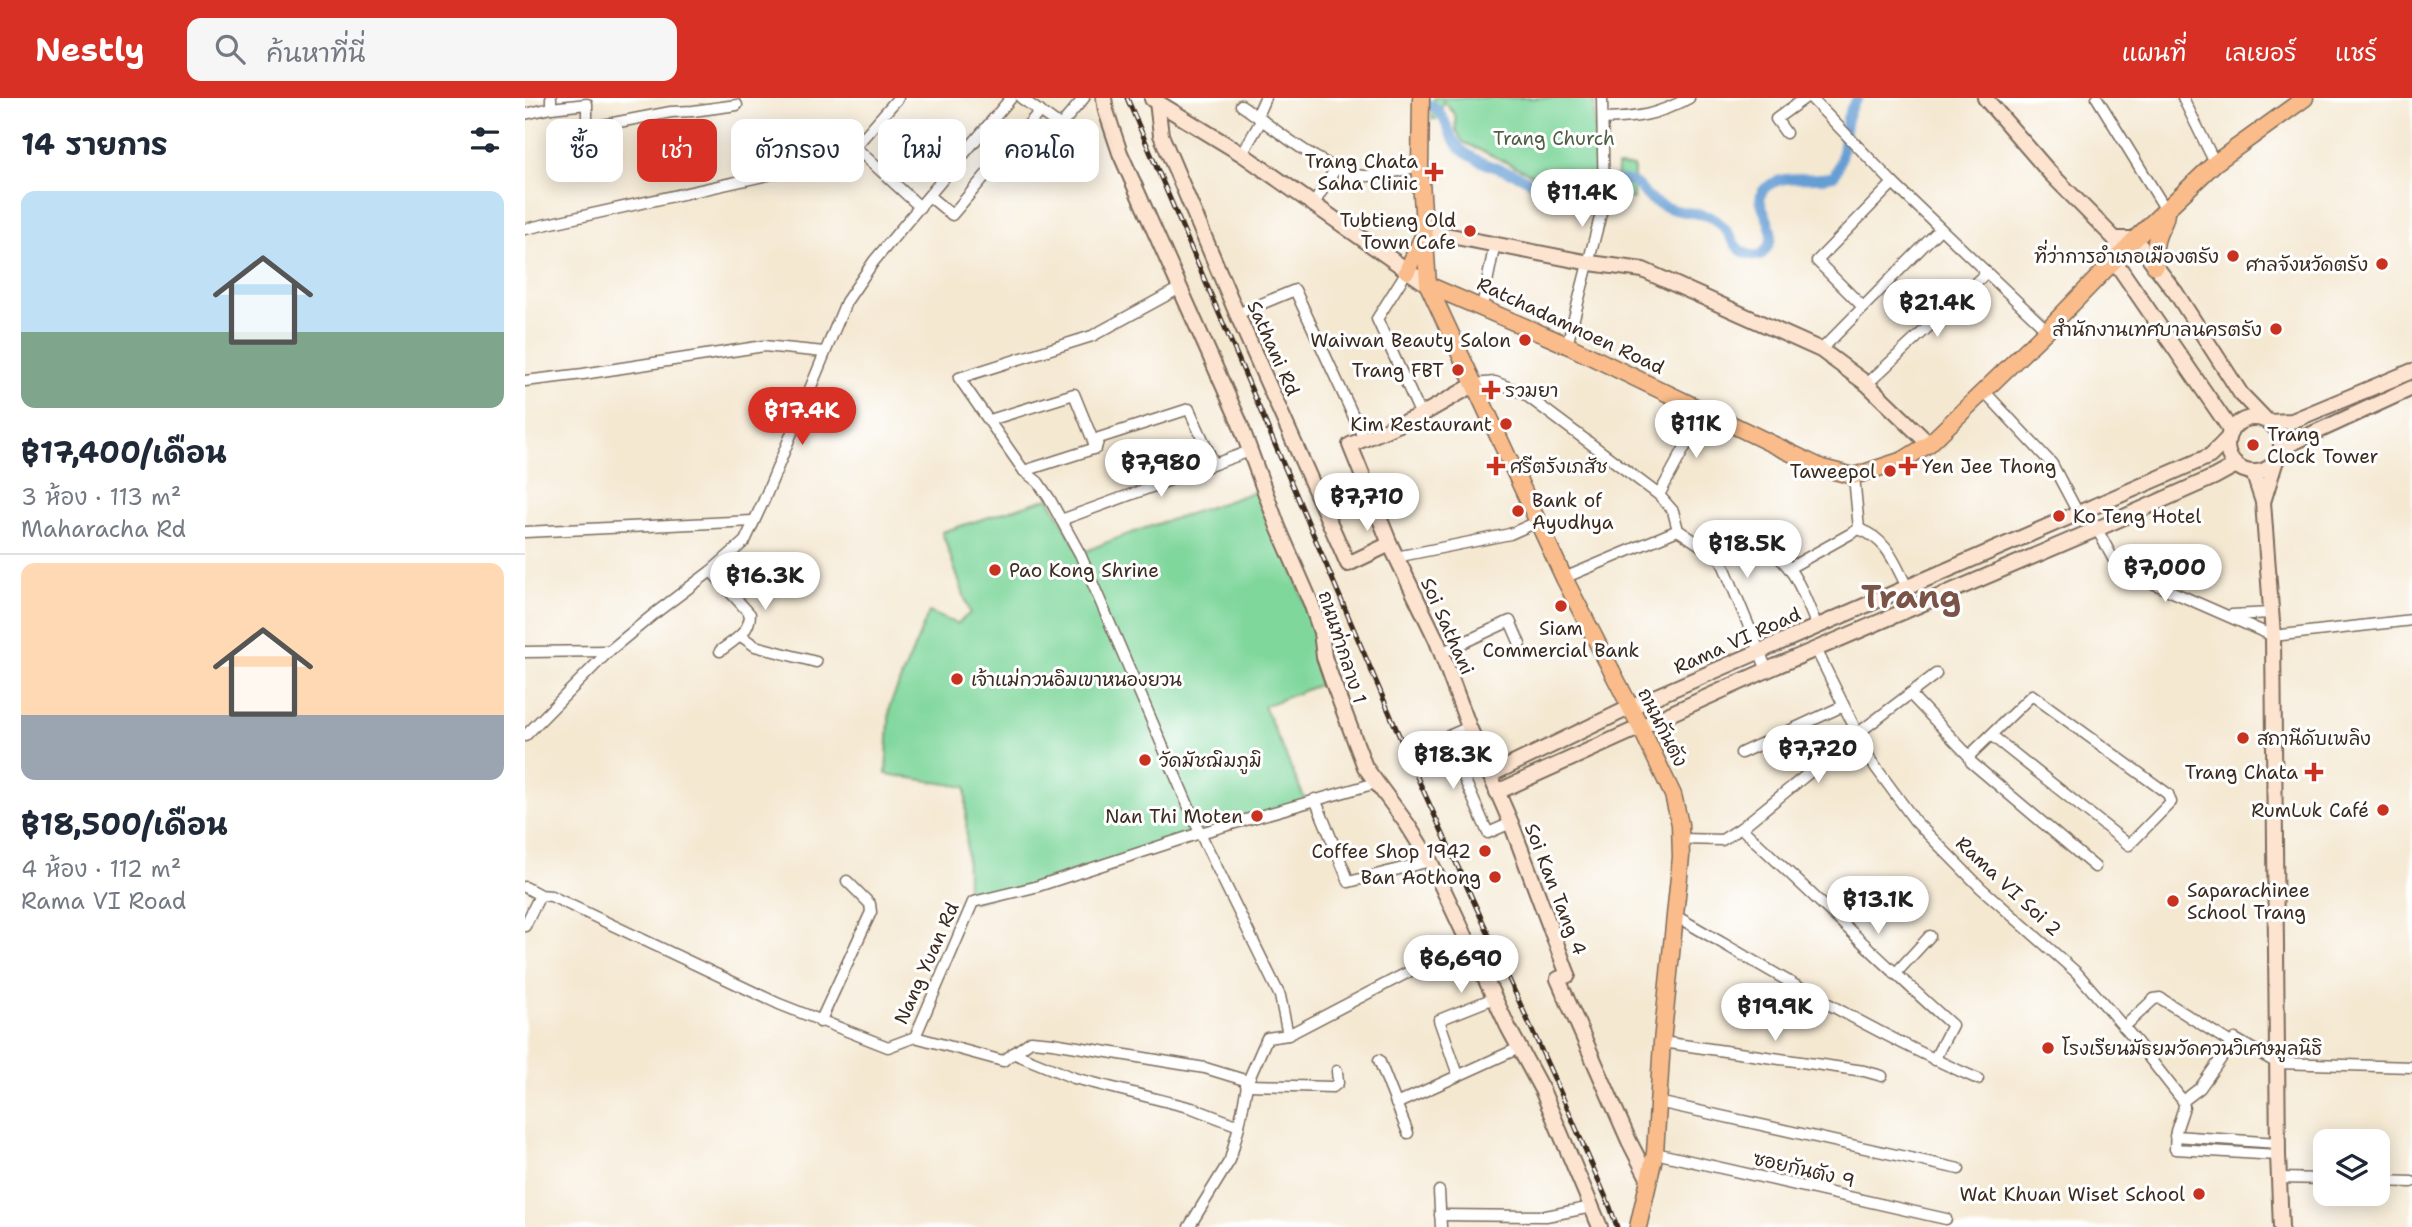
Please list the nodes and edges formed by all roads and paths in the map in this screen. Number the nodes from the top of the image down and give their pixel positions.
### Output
1 (898, 98) edge
2 (1011, 98) edge
3 (1021, 98) edge
4 (1084, 98) edge
5 (1104, 98) edge
6 (1265, 98) edge
7 (1602, 98) edge
8 (1689, 98) edge
9 (1805, 98) edge
10 (1811, 98) edge
11 (1986, 98) edge
12 (2097, 98) edge
13 (2183, 98) edge
14 (1154, 100) edge
15 (2297, 100) edge
16 (551, 103) edge
17 (1420, 104) edge
18 (737, 105) dead end
19 (1241, 105) dead end
20 (1040, 111) junction
21 (525, 114) edge
22 (1259, 118) junction
23 (1602, 118) junction
24 (1786, 133) dead end
25 (864, 137) edge
26 (1242, 154) junction
27 (864, 155) edge
28 (2215, 163) junction
29 (1420, 166) junction
30 (1336, 168) junction
31 (736, 182) edge
32 (1893, 183) junction
33 (929, 196) junction
34 (1313, 205) junction
35 (920, 207) junction
36 (2166, 210) junction
37 (525, 229) edge
38 (1940, 229) junction
39 (1426, 231) junction
40 (2115, 239) junction
41 (2135, 239) junction
42 (1495, 243) junction
43 (2114, 260) junction
44 (1590, 263) junction
45 (2155, 265) junction
46 (1408, 271) junction
47 (1986, 273) junction
48 (1428, 285) junction
49 (1179, 288) junction
50 (1458, 297) junction
51 (1482, 307) junction
52 (1863, 307) junction
53 (1237, 314) junction
54 (1447, 325) junction
55 (2046, 330) junction
56 (1567, 345) junction
57 (1821, 350) junction
58 (824, 352) junction
59 (2412, 371) edge
60 (525, 381) edge
61 (1475, 384) junction
62 (1867, 384) junction
63 (2412, 388) edge
64 (1984, 391) junction
65 (1705, 410) junction
66 (1421, 415) junction
67 (990, 420) junction
68 (2268, 422) junction
69 (2229, 435) junction
70 (1364, 439) junction
71 (1929, 444) junction
72 (1096, 448) junction
73 (1250, 451) junction
74 (2277, 457) junction
75 (1214, 464) junction
76 (2232, 468) junction
77 (1024, 471) junction
78 (2253, 472) junction
79 (1854, 476) junction
80 (1659, 495) junction
81 (2263, 502) junction
82 (2078, 513) junction
83 (1061, 520) junction
84 (753, 521) junction
85 (1537, 522) junction
86 (1859, 529) junction
87 (2097, 529) junction
88 (1678, 530) junction
89 (525, 532) edge
90 (1393, 551) junction
91 (1721, 559) junction
92 (1791, 567) junction
93 (711, 571) junction
94 (1564, 578) junction
95 (1907, 587) junction
96 (2271, 613) junction
97 (2228, 615) junction
98 (2412, 620) edge
99 (1813, 628) junction
100 (741, 636) junction
101 (2273, 636) junction
102 (1520, 645) dead end
103 (1817, 649) junction
104 (609, 651) junction
105 (719, 651) dead end
106 (525, 652) edge
107 (1759, 652) junction
108 (1441, 653) junction
109 (816, 662) dead end
110 (1767, 670) junction
111 (1936, 674) dead end
112 (1910, 694) junction
113 (1843, 706) junction
114 (1629, 708) junction
115 (1640, 726) junction
116 (1469, 727) junction
117 (1857, 734) junction
118 (1991, 735) junction
119 (525, 736) edge
120 (1741, 753) dead end
121 (1969, 755) junction
122 (1482, 758) joint
123 (1490, 775) junction
124 (1376, 783) junction
125 (1497, 792) junction
126 (1315, 799) junction
127 (1511, 823) junction
128 (1741, 828) junction
129 (1199, 834) junction
130 (1682, 839) junction
131 (1430, 861) junction
132 (2095, 867) dead end
133 (847, 881) dead end
134 (525, 887) edge
135 (540, 895) junction
136 (1674, 915) junction
137 (525, 926) edge
138 (1930, 936) dead end
139 (1468, 941) junction
140 (1895, 974) junction
141 (1494, 998) junction
142 (820, 1022) junction
143 (2124, 1027) junction
144 (1288, 1035) junction
145 (915, 1037) junction
146 (1661, 1042) junction
147 (2231, 1043) junction
148 (1519, 1048) junction
149 (1013, 1053) junction
150 (1379, 1060) dead end
151 (1934, 1060) junction
152 (2277, 1063) junction
153 (2412, 1067) edge
154 (1337, 1071) dead end
155 (1458, 1075) junction
156 (1882, 1076) dead end
157 (1978, 1079) dead end
158 (1247, 1083) junction
159 (2183, 1101) junction
160 (1658, 1102) junction
161 (1396, 1104) junction
162 (1239, 1126) junction
163 (1408, 1133) dead end
164 (2277, 1149) junction
165 (1655, 1153) junction
166 (1959, 1169) dead end
167 (2279, 1178) junction
168 (2313, 1179) edge
169 (1650, 1180) junction
170 (2390, 1181) edge
171 (2412, 1182) edge
172 (1439, 1191) dead end
173 (1592, 1207) junction
174 (1440, 1215) junction
175 (1946, 1219) dead end
176 (1643, 1223) edge
177 (1189, 1227) edge
178 (1441, 1227) edge
179 (1600, 1227) edge
180 (2281, 1227) edge

1 - 25 street
2 - 33 street
3 - 20 street
4 - 20 street
5 - 49 street, ถนนท่ากลาง 1
6 - 22 street
7 - 23 street
8 - 23 street
9 - 24 street
10 - 32 street
11 - 40 street
12 - 36 street
13 - 28 street
14 - 26 street
14 - 53 street, Sathani Rd
15 - 28 main road
16 - 18 street
16 - 21 street
17 - 29 main road
19 - 22 street
20 - 33 street
22 - 26 street
22 - 30 street
23 - 44 street
26 - 34 street
27 - 35 street
28 - 36 main road
29 - 30 street
29 - 39 main road
30 - 34 street
31 - 37 street
32 - 38 street
32 - 52 street
33 - 35 street
34 - 46 street
35 - 58 street
36 - 41 main road
36 - 45 main road
38 - 47 street
38 - 52 street
39 - 42 street
39 - 46 main road
39 - 48 main road
40 - 41 street
40 - 43 street
41 - 43 main road
41 - 45 street
42 - 44 street
42 - 51 street
43 - 55 main road
43 - 69 street
44 - 56 street
44 - 57 street
45 - 68 street
46 - 48 street
46 - 66 street
47 - 55 street
47 - 62 street
48 - 50 main road, Ratchadamnoen Road
48 - 54 main road, ถนนกันตัง
49 - 67 street
49 - 73 street, ถนนท่ากลาง 1
50 - 51 main road, Ratchadamnoen Road
50 - 54 main road
51 - 56 main road, Ratchadamnoen Road
52 - 57 street
53 - 70 street
53 - 90 street, Sathani Rd
54 - 61 main road, ถนนกันตัง
55 - 64 main road
56 - 65 main road, Ratchadamnoen Road
57 - 62 street
58 - 60 street
58 - 84 street
59 - 68 street
61 - 66 street
61 - 80 street
61 - 85 main road, ถนนกันตัง
62 - 71 street
63 - 74 street
64 - 71 main road
64 - 82 street
65 - 79 main road, Ratchadamnoen Road
65 - 80 street
66 - 70 street
67 - 72 street
67 - 77 street
68 - 69 street
68 - 74 street
69 - 76 street
69 - 82 street, Rama VI Road
70 - 90 street, Soi Sathani
71 - 79 main road
72 - 75 street
72 - 77 street
73 - 75 street
73 - 124 street, ถนนท่ากลาง 1
74 - 78 street
74 - 81 street
75 - 83 street
76 - 78 street
76 - 81 street
76 - 87 street, Rama VI Road
77 - 83 street
78 - 81 street
79 - 86 street
80 - 88 street
81 - 96 street
82 - 95 street, Rama VI Road
83 - 129 street
84 - 89 street
84 - 93 street
85 - 90 street
85 - 94 main road, ถนนกันตัง
86 - 92 street
86 - 95 street
87 - 97 street
87 - 103 street, Rama VI Road
88 - 91 street
88 - 94 street
90 - 108 street, Soi Sathani
91 - 92 street
91 - 107 street
92 - 99 street
93 - 100 street
93 - 104 street
94 - 114 main road, ถนนกันตัง
95 - 99 street, Rama VI Road
96 - 97 street
96 - 101 street
97 - 101 street
98 - 101 street
99 - 103 street
99 - 107 street, Rama VI Road
100 - 105 street
100 - 109 street
101 - 152 street
102 - 108 street
103 - 110 street, Rama VI Road
103 - 113 street, Rama VI Soi 2
104 - 106 street
104 - 119 street
107 - 110 street
107 - 114 street, Rama VI Road
108 - 116 street, Soi Sathani
110 - 115 street, Rama VI Road
111 - 112 street
112 - 117 street
112 - 121 street
113 - 117 street, Rama VI Soi 2
113 - 120 street
114 - 115 main road, ถนนกันตัง
114 - 123 street, Rama VI Road
115 - 125 street, Rama VI Road
115 - 130 main road, ถนนกันตัง
116 - 122 street, Soi Sathani
116 - 127 street
117 - 128 street
117 - 143 street, Rama VI Soi 2
118 - 118 street
118 - 121 street
121 - 132 street
122 - 123 street, Soi Kan Tang 4
123 - 125 street, Soi Kan Tang 4
124 - 126 street, Nang Yuan Rd
124 - 131 street, ถนนท่ากลาง 1
125 - 127 street, Soi Kan Tang 4
126 - 129 street, Nang Yuan Rd
126 - 131 street
127 - 169 street, Soi Kan Tang 4
128 - 130 street
128 - 140 street
129 - 144 street
129 - 145 street, Nang Yuan Rd
130 - 136 main road, ถนนกันตัง
131 - 139 street, ถนนท่ากลาง 1
133 - 142 street
134 - 135 street, Nang Yuan Rd
135 - 137 street
135 - 142 street, Nang Yuan Rd
136 - 146 main road, ถนนกันตัง
136 - 151 street
138 - 140 street
139 - 141 street, ถนนท่ากลาง 1
139 - 144 street
140 - 151 street
141 - 148 street, ถนนท่ากลาง 1
141 - 155 street
142 - 145 street, Nang Yuan Rd
143 - 147 street
143 - 159 street, Rama VI Soi 2
144 - 158 street
145 - 149 street
146 - 156 street
146 - 160 main road, ถนนกันตัง
147 - 152 street
147 - 159 street
148 - 155 street
148 - 173 street, ถนนท่ากลาง 1
149 - 158 street
149 - 162 street
150 - 161 street
151 - 157 street
152 - 153 street
152 - 164 street
154 - 158 street
155 - 161 street
158 - 162 street
159 - 164 street
160 - 165 main road, ถนนกันตัง
160 - 166 street
161 - 163 street
162 - 177 street
164 - 167 street
165 - 169 main road, ถนนกันตัง
165 - 175 street, ซอยกันตัง 9
167 - 168 street
167 - 180 street
169 - 176 main road, ถนนกันตัง
170 - 171 street
172 - 174 street
173 - 174 street
173 - 179 street, ถนนท่ากลาง 1
174 - 178 street

